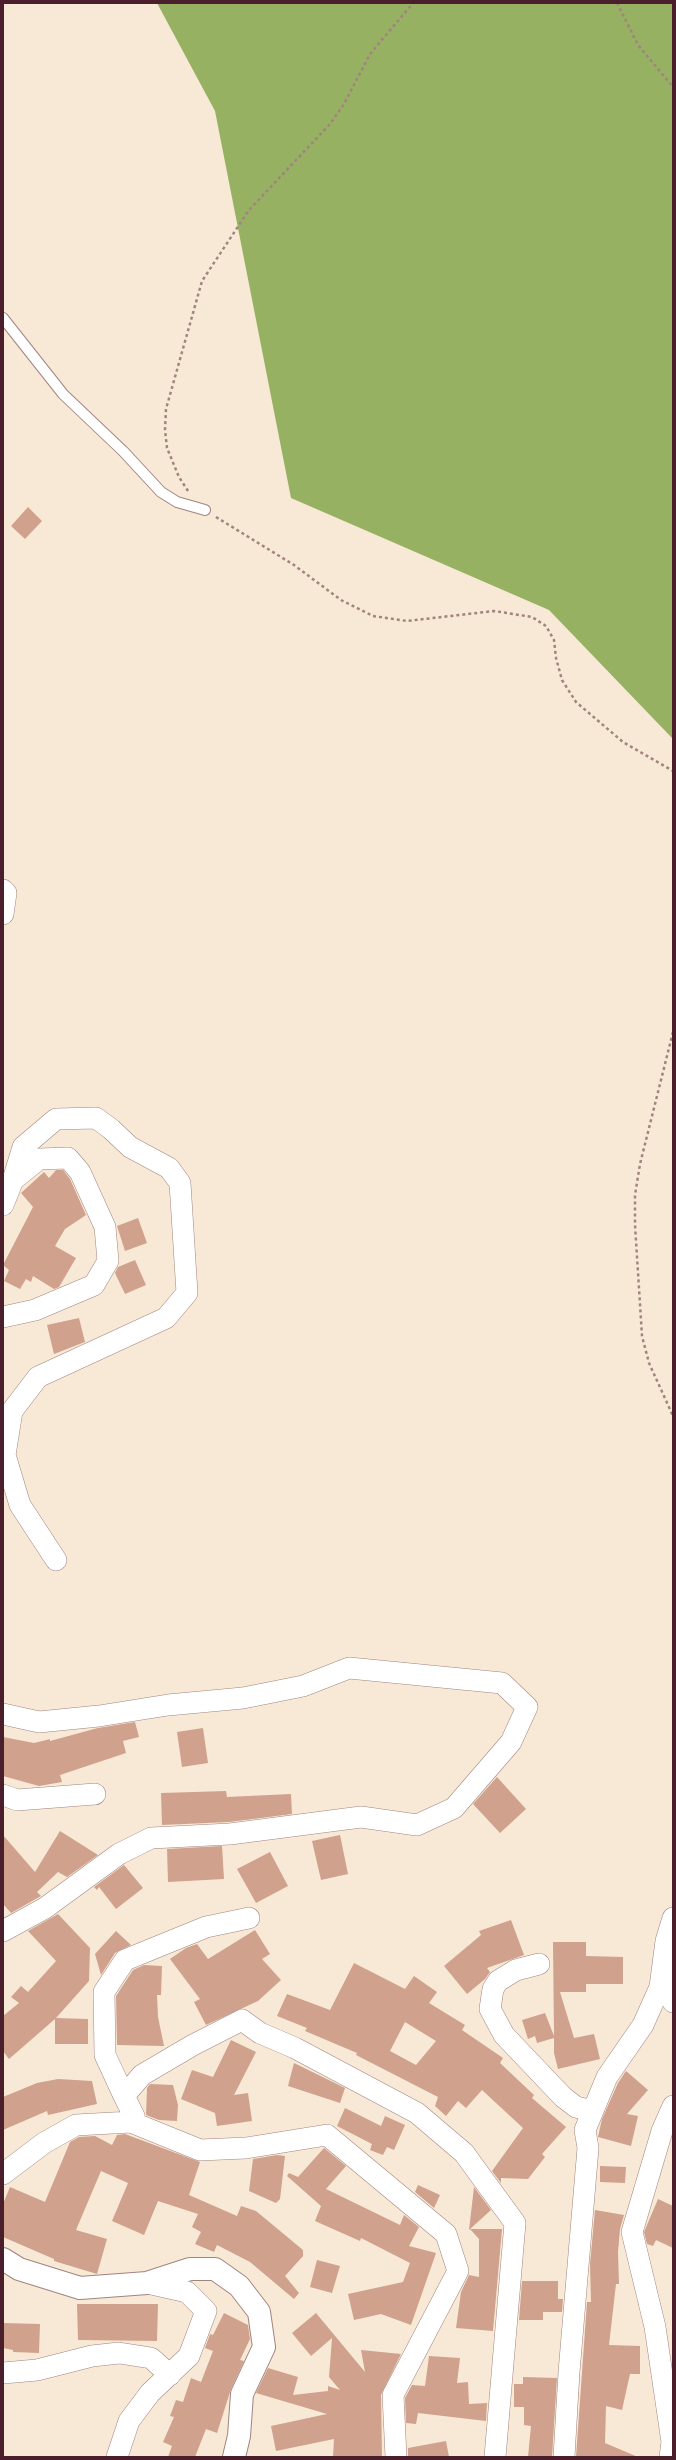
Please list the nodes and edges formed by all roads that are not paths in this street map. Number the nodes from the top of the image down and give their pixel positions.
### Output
1 (3, 318) edge
2 (205, 510) road end
3 (3, 890) edge
4 (3, 914) edge
5 (13, 1180) junction
6 (3, 1205) edge
7 (3, 1317) edge
8 (56, 1560) dead end
9 (3, 1714) edge
10 (94, 1794) dead end
11 (3, 1795) edge
12 (250, 1918) dead end
13 (673, 1918) edge
14 (3, 1931) edge
15 (539, 1964) dead end
16 (663, 1975) junction
17 (673, 2002) edge
18 (124, 2096) junction
19 (673, 2106) edge
20 (592, 2111) junction
21 (131, 2122) junction
22 (3, 2174) edge
23 (3, 2259) edge
24 (147, 2284) junction
25 (3, 2373) edge
26 (170, 2375) junction
27 (117, 2457) edge
28 (234, 2457) edge
29 (396, 2457) edge
30 (495, 2457) edge
31 (564, 2457) edge
32 (670, 2457) edge

1 - 2 lane
3 - 4 street
5 - 6 street
5 - 7 street
5 - 8 street
9 - 14 street
10 - 11 street
12 - 18 street
13 - 16 street
15 - 20 street
16 - 17 street
16 - 20 street
18 - 21 street
18 - 30 street
19 - 32 street
20 - 31 street
21 - 22 street
21 - 29 street
23 - 24 street
24 - 26 street
24 - 28 street
25 - 26 street
26 - 27 street

